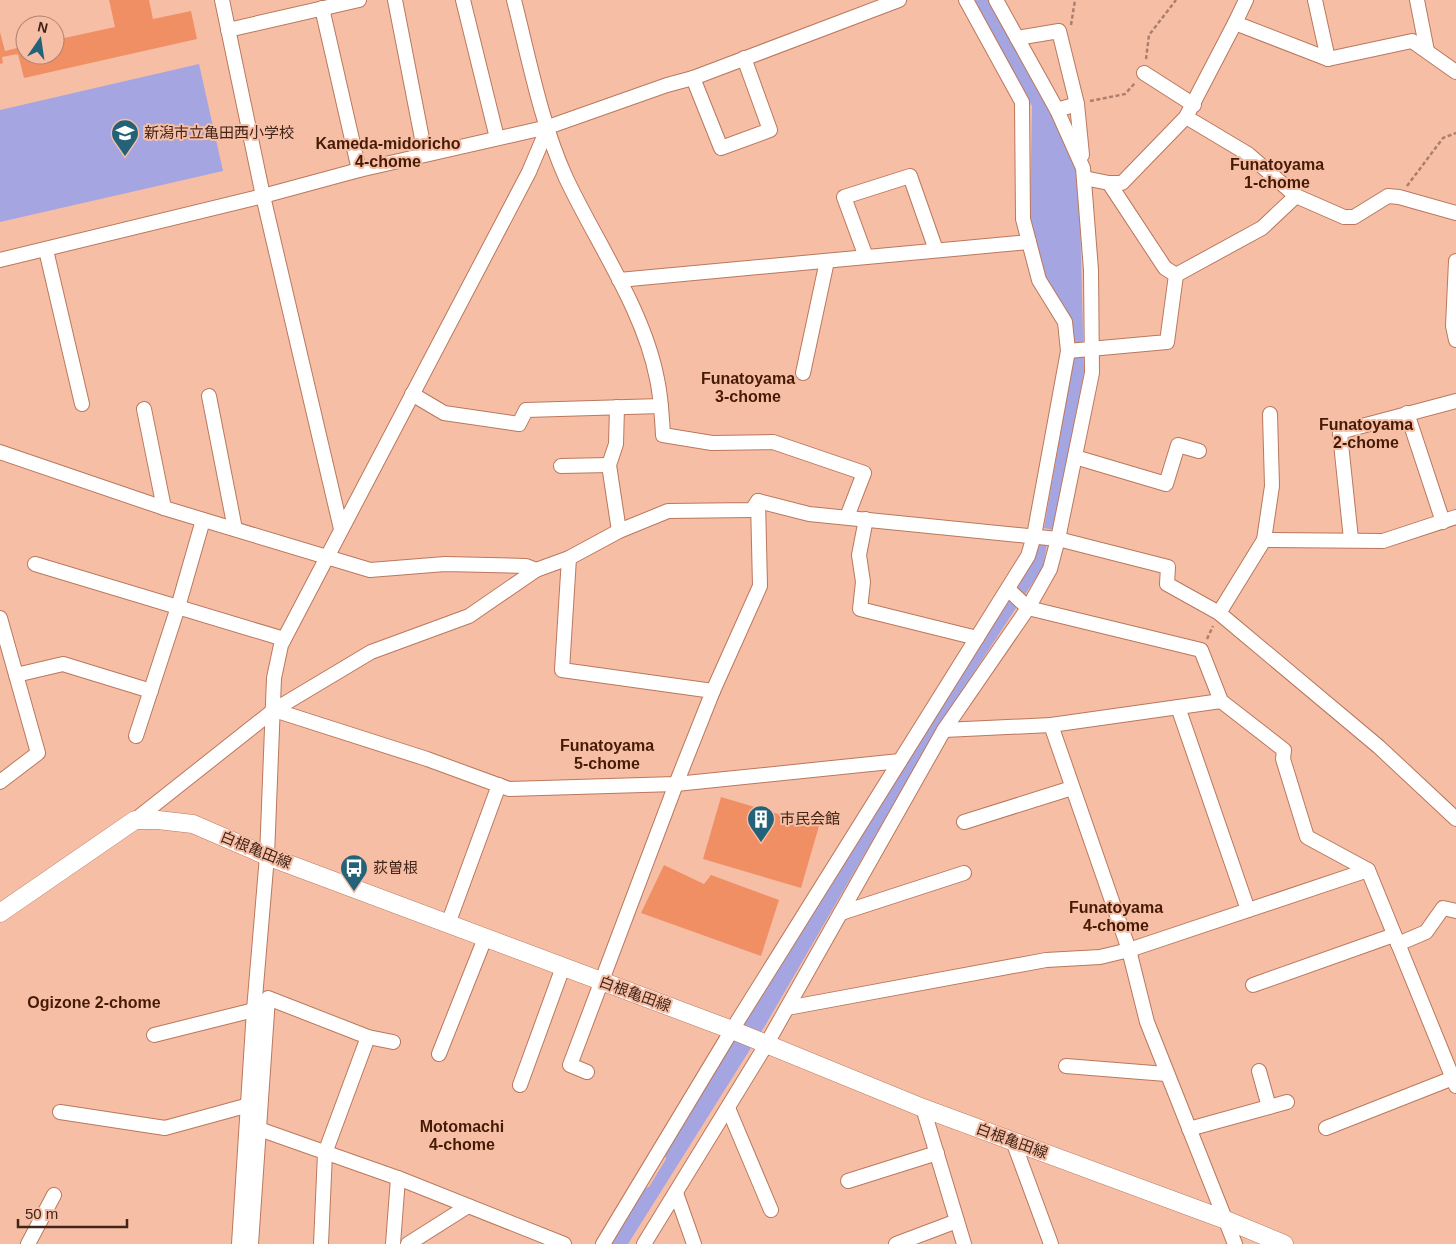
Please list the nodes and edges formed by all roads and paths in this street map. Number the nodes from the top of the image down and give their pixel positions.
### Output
1 (222, 0) edge
2 (357, 0) edge
3 (394, 0) edge
4 (463, 0) edge
5 (514, 0) edge
6 (899, 0) edge
7 (966, 0) edge
8 (996, 0) edge
9 (1075, 0) edge
10 (1246, 0) edge
11 (1315, 0) edge
12 (1418, 0) edge
13 (322, 8) junction
14 (1235, 23) junction
15 (228, 30) junction
16 (1059, 31) junction
17 (1017, 38) junction
18 (1427, 51) junction
19 (744, 58) junction
20 (1328, 59) junction
21 (1456, 72) edge
22 (1144, 73) dead end
23 (693, 78) junction
24 (1077, 104) junction
25 (1057, 110) junction
26 (1190, 111) junction
27 (548, 128) junction
28 (1456, 133) edge
29 (497, 138) junction
30 (426, 154) junction
31 (359, 170) junction
32 (1084, 173) junction
33 (1109, 183) junction
34 (263, 196) junction
35 (1296, 196) junction
36 (1399, 197) junction
37 (1456, 213) edge
38 (1029, 242) junction
39 (46, 250) junction
40 (936, 250) junction
41 (866, 257) junction
42 (0, 260) edge
43 (827, 261) junction
44 (1456, 261) edge
45 (1176, 275) junction
46 (619, 280) junction
47 (1456, 340) edge
48 (1091, 350) junction
49 (1068, 351) junction
50 (803, 373) dead end
51 (412, 394) junction
52 (209, 396) dead end
53 (1456, 401) edge
54 (82, 404) dead end
55 (661, 406) junction
56 (617, 407) junction
57 (144, 409) dead end
58 (1407, 413) junction
59 (1270, 414) dead end
60 (1199, 451) dead end
61 (0, 452) edge
62 (1075, 456) junction
63 (561, 466) dead end
64 (609, 466) junction
65 (758, 501) junction
66 (164, 508) junction
67 (847, 517) junction
68 (866, 519) junction
69 (203, 520) junction
70 (1449, 520) edge
71 (235, 529) junction
72 (341, 529) junction
73 (619, 530) junction
74 (1034, 536) junction
75 (1058, 539) junction
76 (1351, 539) junction
77 (1264, 540) junction
78 (326, 558) junction
79 (569, 558) junction
80 (35, 564) dead end
81 (536, 570) junction
82 (1008, 589) junction
83 (178, 607) junction
84 (1028, 608) junction
85 (1219, 613) junction
86 (0, 618) edge
87 (977, 638) junction
88 (284, 639) junction
89 (1201, 650) junction
90 (16, 674) junction
91 (151, 691) junction
92 (714, 691) junction
93 (1221, 701) junction
94 (1178, 707) junction
95 (274, 710) junction
96 (1050, 725) junction
97 (944, 730) junction
98 (136, 736) dead end
99 (900, 761) junction
100 (0, 782) edge
101 (676, 784) junction
102 (498, 785) junction
103 (1072, 788) junction
104 (1456, 819) edge
105 (135, 820) junction
106 (964, 822) dead end
107 (267, 856) junction
108 (1368, 870) junction
109 (964, 873) dead end
110 (1248, 910) junction
111 (1456, 911) edge
112 (0, 913) edge
113 (841, 913) junction
114 (448, 924) junction
115 (485, 938) junction
116 (1396, 940) junction
117 (1129, 950) junction
118 (563, 967) junction
119 (602, 982) junction
120 (1253, 986) dead end
121 (787, 1008) junction
122 (254, 1010) junction
123 (732, 1030) junction
124 (154, 1035) dead end
125 (368, 1037) junction
126 (392, 1042) dead end
127 (766, 1045) junction
128 (440, 1054) dead end
129 (1066, 1066) dead end
130 (1259, 1071) dead end
131 (588, 1072) dead end
132 (1166, 1074) junction
133 (1454, 1082) edge
134 (520, 1084) dead end
135 (1287, 1102) dead end
136 (249, 1105) junction
137 (1269, 1107) junction
138 (728, 1108) junction
139 (923, 1108) junction
140 (60, 1112) dead end
141 (1326, 1128) dead end
142 (259, 1129) junction
143 (1188, 1129) junction
144 (1013, 1141) junction
145 (325, 1152) junction
146 (937, 1153) junction
147 (398, 1178) junction
148 (848, 1181) dead end
149 (676, 1193) junction
150 (54, 1195) dead end
151 (468, 1206) junction
152 (771, 1210) dead end
153 (1226, 1220) junction
154 (957, 1221) junction
155 (28, 1244) edge
156 (239, 1244) edge
157 (251, 1244) edge
158 (321, 1244) edge
159 (393, 1244) edge
160 (408, 1244) edge
161 (564, 1244) edge
162 (603, 1244) edge
163 (644, 1244) edge
164 (694, 1244) edge
165 (896, 1244) edge
166 (964, 1244) edge
167 (1051, 1244) edge
168 (1235, 1244) edge
169 (1284, 1244) edge

1 - 15 street
2 - 13 street
3 - 30 street
4 - 29 street
5 - 27 street
6 - 19 street
7 - 38 street
8 - 17 street
9 - 16 path
10 - 14 street
11 - 20 street
12 - 18 street
13 - 15 street
13 - 31 street
14 - 20 street
14 - 26 street
15 - 34 street
16 - 17 street
16 - 24 street
17 - 25 street
18 - 20 street
18 - 21 street
19 - 23 street
19 - 23 street
22 - 26 street
23 - 27 street
24 - 25 street
24 - 32 street
25 - 32 street
26 - 33 street
26 - 35 street
27 - 29 street
27 - 46 street
27 - 51 street
28 - 36 path
29 - 30 street
30 - 31 street
31 - 34 street
32 - 33 street
32 - 48 street
33 - 45 street
34 - 39 street
34 - 72 street
35 - 36 street
35 - 45 street
36 - 37 street
38 - 40 street
38 - 49 street
39 - 42 street
39 - 54 street
40 - 41 street
40 - 41 street
41 - 43 street
43 - 46 street
43 - 50 street
44 - 47 street
45 - 48 street
46 - 55 street
48 - 49 street
48 - 62 street
49 - 74 street
51 - 56 street
51 - 72 street
52 - 71 street
53 - 58 street
55 - 56 street
55 - 67 street
56 - 64 street
57 - 66 street
58 - 70 street
58 - 76 street
59 - 77 street
60 - 62 street
61 - 66 street
62 - 75 street
63 - 64 street
64 - 73 street
65 - 67 street
65 - 73 street
65 - 92 street
66 - 69 street
67 - 68 street
68 - 74 street
68 - 87 street
69 - 71 street
69 - 83 street
70 - 76 street
71 - 78 street
72 - 78 street
73 - 79 street
74 - 75 street
74 - 82 street
75 - 84 street
75 - 85 street
76 - 77 street
77 - 85 street
78 - 81 street
78 - 88 street
79 - 81 street
79 - 92 street
80 - 83 street
81 - 95 street
82 - 84 street
82 - 87 street
83 - 88 street
83 - 91 street
84 - 89 street
84 - 97 street
85 - 89 path
85 - 104 street
86 - 90 street
87 - 99 street
88 - 95 street
89 - 93 street
90 - 91 street
90 - 100 street
91 - 98 street
92 - 101 street
93 - 94 street
93 - 108 street
94 - 96 street
94 - 110 street
95 - 102 street
95 - 105 street
95 - 107 street
96 - 97 street
96 - 103 street
97 - 113 street
99 - 101 street
99 - 123 street
101 - 102 street
101 - 119 street
102 - 114 street
103 - 106 street
103 - 117 street
105 - 107 main road, 白根亀田線
105 - 112 main road
107 - 114 main road, 白根亀田線
107 - 122 street
108 - 110 street
108 - 116 street
109 - 113 street
110 - 117 street
111 - 116 street
113 - 121 street
114 - 115 main road, 白根亀田線
115 - 118 main road, 白根亀田線
115 - 128 street
116 - 120 street
116 - 133 street
117 - 121 street
117 - 132 street
118 - 119 main road, 白根亀田線
118 - 134 street
119 - 123 main road, 白根亀田線
119 - 131 street
121 - 127 street
122 - 124 street
122 - 136 street
123 - 127 main road, 白根亀田線
123 - 162 street
125 - 126 street
125 - 142 street
125 - 145 street
127 - 138 street
127 - 139 main road, 白根亀田線
129 - 132 street
130 - 137 street
132 - 143 street
133 - 141 street
135 - 137 street
136 - 140 street
136 - 156 street
137 - 143 street
138 - 149 street
138 - 152 street
139 - 144 main road, 白根亀田線
139 - 146 street
142 - 145 street
142 - 157 street
143 - 153 street
144 - 153 main road, 白根亀田線
144 - 167 street
145 - 147 street
145 - 158 street
146 - 148 street
146 - 154 street
147 - 151 street
147 - 159 street
149 - 163 street
149 - 164 street
150 - 155 street
151 - 160 street
151 - 161 street
153 - 168 street
153 - 169 main road, 白根亀田線
154 - 165 street
154 - 166 street

